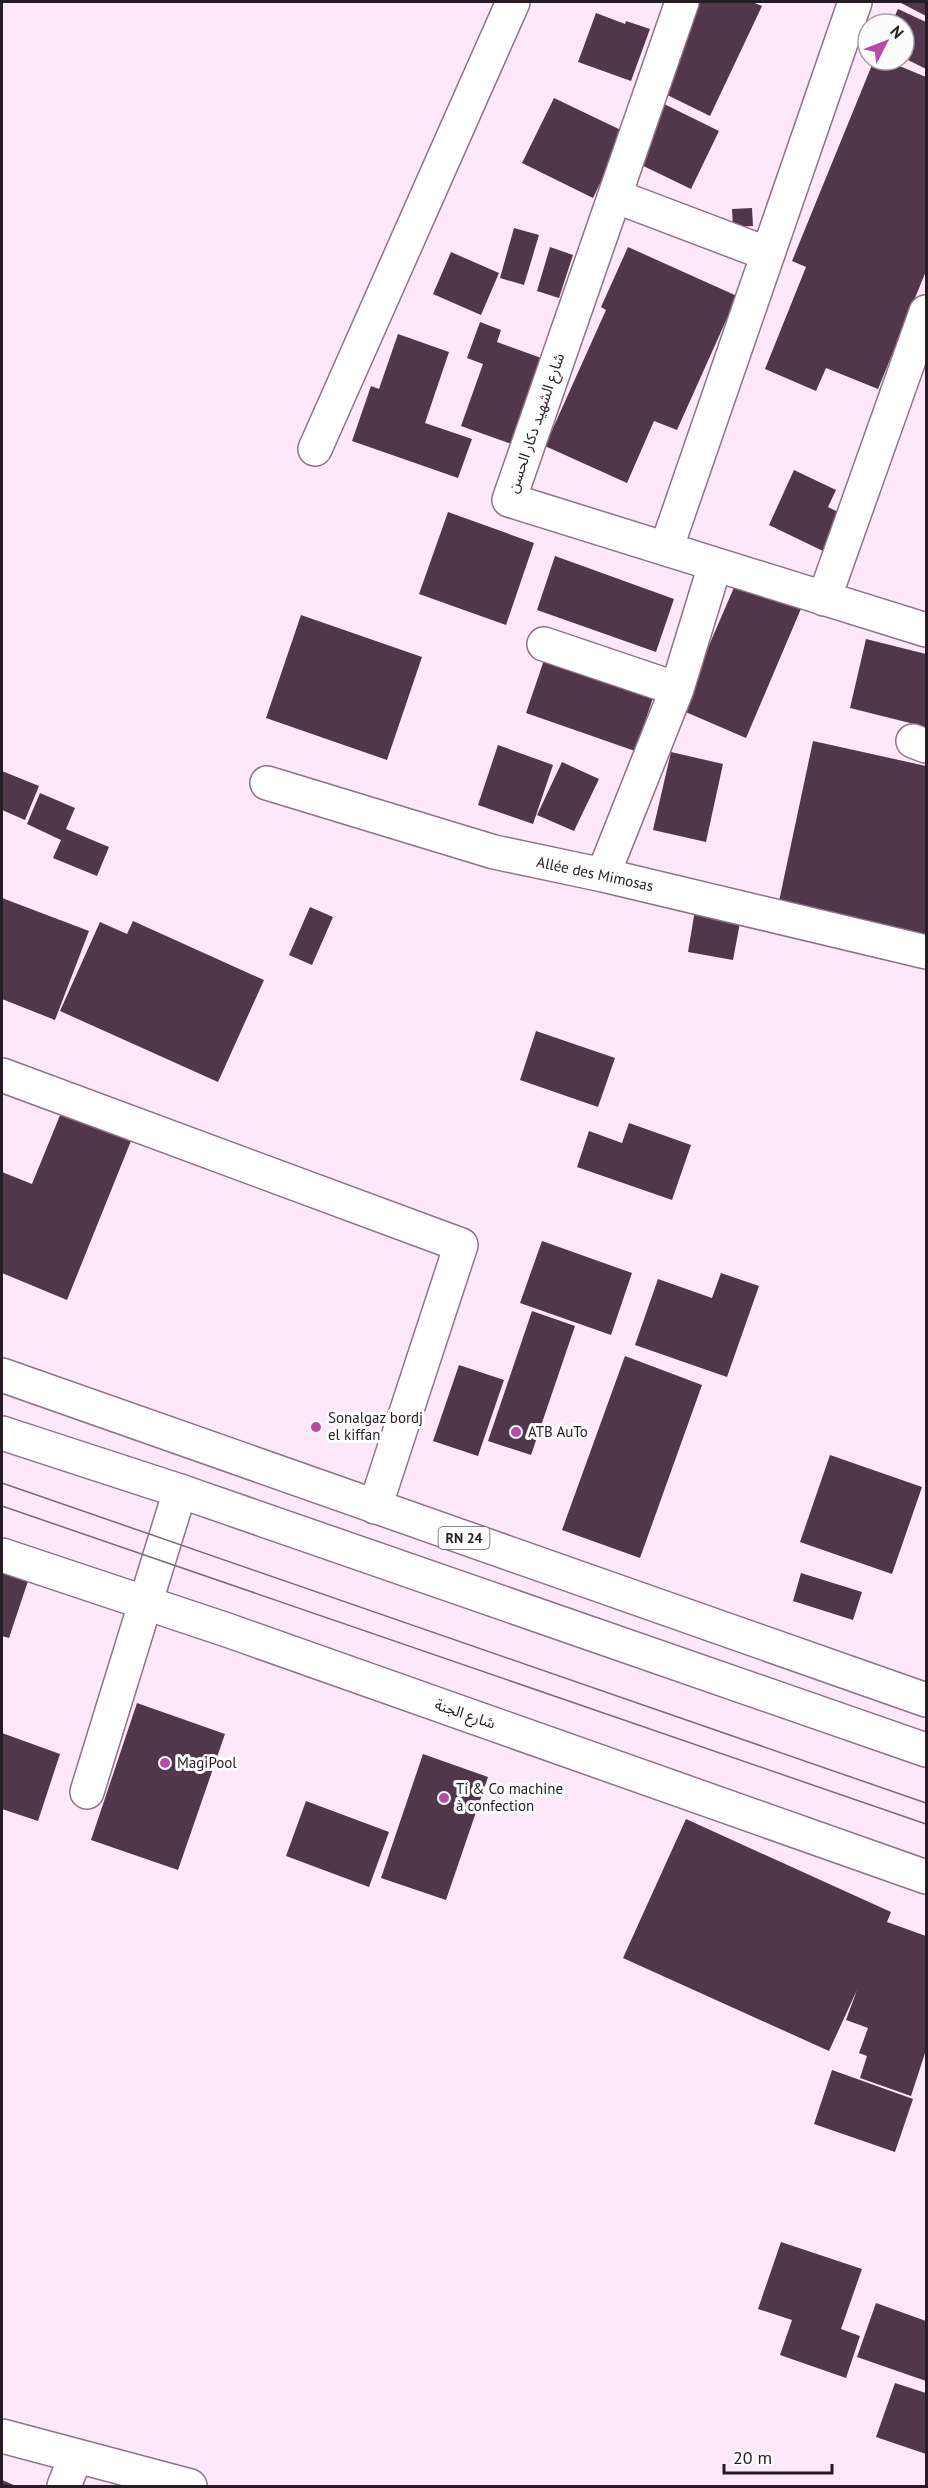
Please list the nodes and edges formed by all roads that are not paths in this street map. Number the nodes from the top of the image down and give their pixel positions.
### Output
1 (513, 2) edge
2 (682, 2) edge
3 (855, 2) edge
4 (615, 196) junction
5 (768, 254) junction
6 (927, 312) edge
7 (315, 449) dead end
8 (666, 549) junction
9 (715, 565) junction
10 (824, 599) junction
11 (927, 630) edge
12 (544, 644) dead end
13 (677, 689) junction
14 (267, 783) dead end
15 (603, 875) junction
16 (927, 952) edge
17 (2, 1075) edge
18 (2, 1375) edge
19 (2, 1433) edge
20 (180, 1491) junction
21 (375, 1507) junction
22 (2, 1555) edge
23 (144, 1603) junction
24 (927, 1700) edge
25 (927, 1750) edge
26 (87, 1792) dead end
27 (927, 1877) edge
28 (2, 2436) edge
29 (76, 2456) junction
30 (64, 2487) edge
31 (190, 2487) edge

1 - 7 street
2 - 4 street, شارع الشهيد دكار الحسن
3 - 5 street
4 - 5 street
4 - 8 street, شارع الشهيد دكار الحسن
5 - 8 street
6 - 10 street
8 - 9 street, شارع الشهيد دكار الحسن
9 - 10 street, شارع الشهيد دكار الحسن
9 - 13 street
10 - 11 street, شارع الشهيد دكار الحسن
12 - 13 street
13 - 15 street
14 - 15 street, Allée des Mimosas
15 - 16 street, Allée des Mimosas
17 - 21 street
18 - 21 street, RN 24
19 - 20 street
20 - 23 street
20 - 25 street
21 - 24 street, RN 24
22 - 23 street, شارع الجنة
23 - 26 street
23 - 27 street, شارع الجنة
28 - 29 street
29 - 30 street
29 - 31 street

